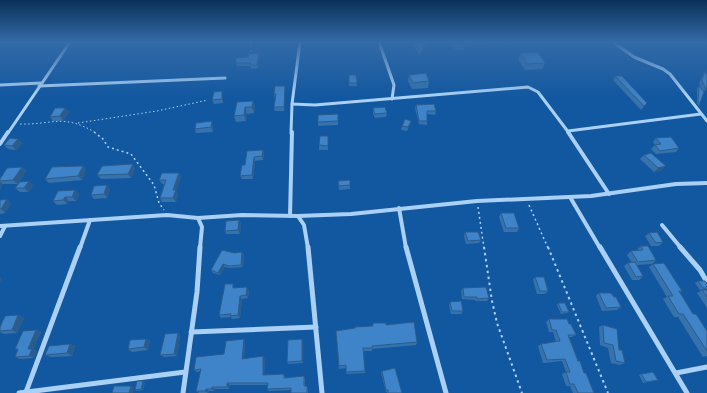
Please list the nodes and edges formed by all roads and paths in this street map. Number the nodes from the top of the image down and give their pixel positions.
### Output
1 (57, 60) edge
2 (298, 60) edge
3 (385, 60) edge
4 (642, 60) edge
5 (225, 78) dead end
6 (41, 83) junction
7 (0, 85) edge
8 (38, 86) junction
9 (392, 99) junction
10 (208, 100) dead end
11 (292, 104) junction
12 (701, 114) junction
13 (707, 121) edge
14 (13, 123) junction
15 (78, 123) junction
16 (568, 131) junction
17 (0, 144) edge
18 (707, 183) edge
19 (608, 194) junction
20 (570, 197) junction
21 (527, 200) junction
22 (477, 201) junction
23 (398, 208) junction
24 (167, 215) junction
25 (290, 216) junction
26 (298, 216) junction
27 (198, 218) junction
28 (90, 220) junction
29 (662, 225) dead end
30 (2, 226) edge
31 (0, 236) edge
32 (707, 282) edge
33 (316, 327) junction
34 (191, 332) junction
35 (707, 367) edge
36 (185, 372) junction
37 (676, 374) junction
38 (22, 392) edge
39 (183, 393) edge
40 (322, 393) edge
41 (446, 393) edge
42 (522, 393) edge
43 (608, 393) edge
44 (687, 393) edge

1 - 6 street
2 - 11 street
3 - 9 street
4 - 12 street
5 - 8 street
6 - 7 street
6 - 8 street
8 - 14 street
9 - 11 street
9 - 16 street
10 - 15 path
11 - 25 street
12 - 13 street
12 - 16 street
14 - 15 path
14 - 17 street
15 - 24 path
16 - 19 street
18 - 19 street
19 - 20 street
20 - 21 street
20 - 37 street
21 - 22 street
21 - 43 path
22 - 23 street
22 - 42 path
23 - 26 street
23 - 41 street
24 - 27 street
24 - 28 street
25 - 26 street
25 - 27 street
26 - 33 street
27 - 34 street
28 - 30 street
28 - 38 street
29 - 32 street
30 - 31 street
33 - 34 street
33 - 40 street
34 - 36 street
35 - 37 street
36 - 38 street
36 - 39 street
37 - 44 street

